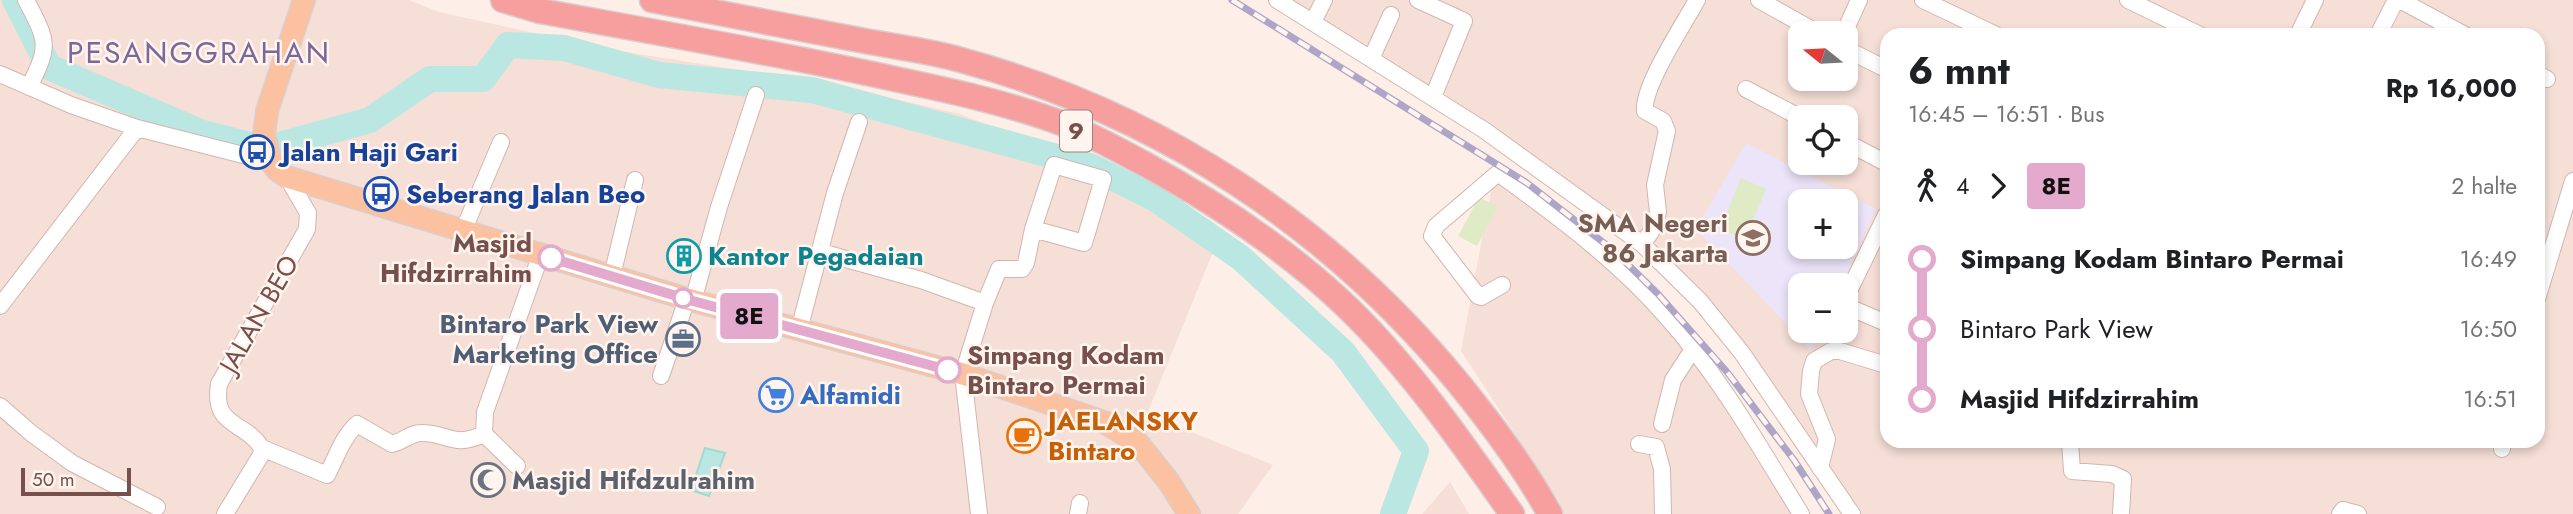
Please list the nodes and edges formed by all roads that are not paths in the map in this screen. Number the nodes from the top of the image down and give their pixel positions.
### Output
1 (26, 0) edge
2 (304, 0) edge
3 (503, 0) edge
4 (652, 0) edge
5 (1277, 0) edge
6 (1324, 0) edge
7 (1418, 0) edge
8 (1697, 0) edge
9 (1760, 0) edge
10 (1859, 0) edge
11 (1923, 0) edge
12 (2128, 0) edge
13 (2315, 0) edge
14 (2398, 0) edge
15 (1391, 15) dead end
16 (1797, 21) edge
17 (1849, 21) edge
18 (1313, 22) junction
19 (1970, 28) edge
20 (2186, 28) edge
21 (2301, 28) edge
22 (2382, 28) edge
23 (2452, 28) edge
24 (1858, 55) edge
25 (1371, 58) junction
26 (1880, 66) edge
27 (32, 80) junction
28 (3, 81) edge
29 (1746, 89) dead end
30 (756, 95) dead end
31 (1433, 97) junction
32 (1788, 111) edge
33 (859, 122) dead end
34 (137, 128) junction
35 (501, 142) dead end
36 (1858, 148) edge
37 (268, 150) junction
38 (1880, 160) edge
39 (287, 177) junction
40 (635, 180) dead end
41 (2573, 181) edge
42 (1033, 229) junction
43 (463, 231) junction
44 (1642, 244) junction
45 (1880, 245) edge
46 (821, 252) junction
47 (541, 254) junction
48 (2545, 273) edge
49 (612, 276) junction
50 (1858, 279) edge
51 (1502, 285) dead end
52 (690, 300) junction
53 (985, 303) junction
54 (0, 306) edge
55 (1858, 311) edge
56 (1880, 320) edge
57 (799, 330) junction
58 (1693, 349) junction
59 (1880, 363) edge
60 (963, 374) junction
61 (661, 376) dead end
62 (0, 406) edge
63 (1662, 424) dead end
64 (484, 434) junction
65 (1639, 444) dead end
66 (262, 448) junction
67 (2070, 448) edge
68 (517, 466) dead end
69 (1820, 468) junction
70 (157, 507) dead end
71 (225, 514) edge
72 (979, 514) edge
73 (1189, 514) edge
74 (1512, 514) edge
75 (1550, 514) edge
76 (1663, 514) edge
77 (1801, 514) edge
78 (1852, 514) edge
79 (2121, 514) edge
80 (2340, 514) edge
81 (2358, 514) edge

1 - 27 street
2 - 37 main road
3 - 74 highway, 9
4 - 75 highway, 9
5 - 18 street
6 - 18 street
7 - 31 street
8 - 44 street
9 - 16 street
10 - 17 street
11 - 19 street
12 - 20 street
13 - 21 street
14 - 22 street
14 - 23 street
15 - 25 street
18 - 25 street
24 - 26 street
25 - 31 street
27 - 28 street
27 - 34 street
29 - 32 street
30 - 52 street
31 - 44 street
33 - 46 street
34 - 37 street
34 - 54 street
35 - 43 street
36 - 38 street
37 - 39 main road
39 - 43 main road
39 - 66 street, JALAN BEO
40 - 49 street
41 - 48 street
42 - 42 street
42 - 53 street
43 - 47 main road
44 - 69 street
45 - 50 street
46 - 53 street
46 - 57 street
47 - 49 main road
47 - 64 street
49 - 52 main road
51 - 58 street
52 - 57 main road
52 - 61 street
53 - 60 street
55 - 56 street
57 - 60 main road
58 - 63 street
58 - 77 street
59 - 69 street
60 - 72 street
60 - 73 main road
62 - 70 street
64 - 66 street, JALAN BEO
64 - 68 street
65 - 76 street
66 - 71 street
67 - 79 street
69 - 78 street
80 - 81 street

